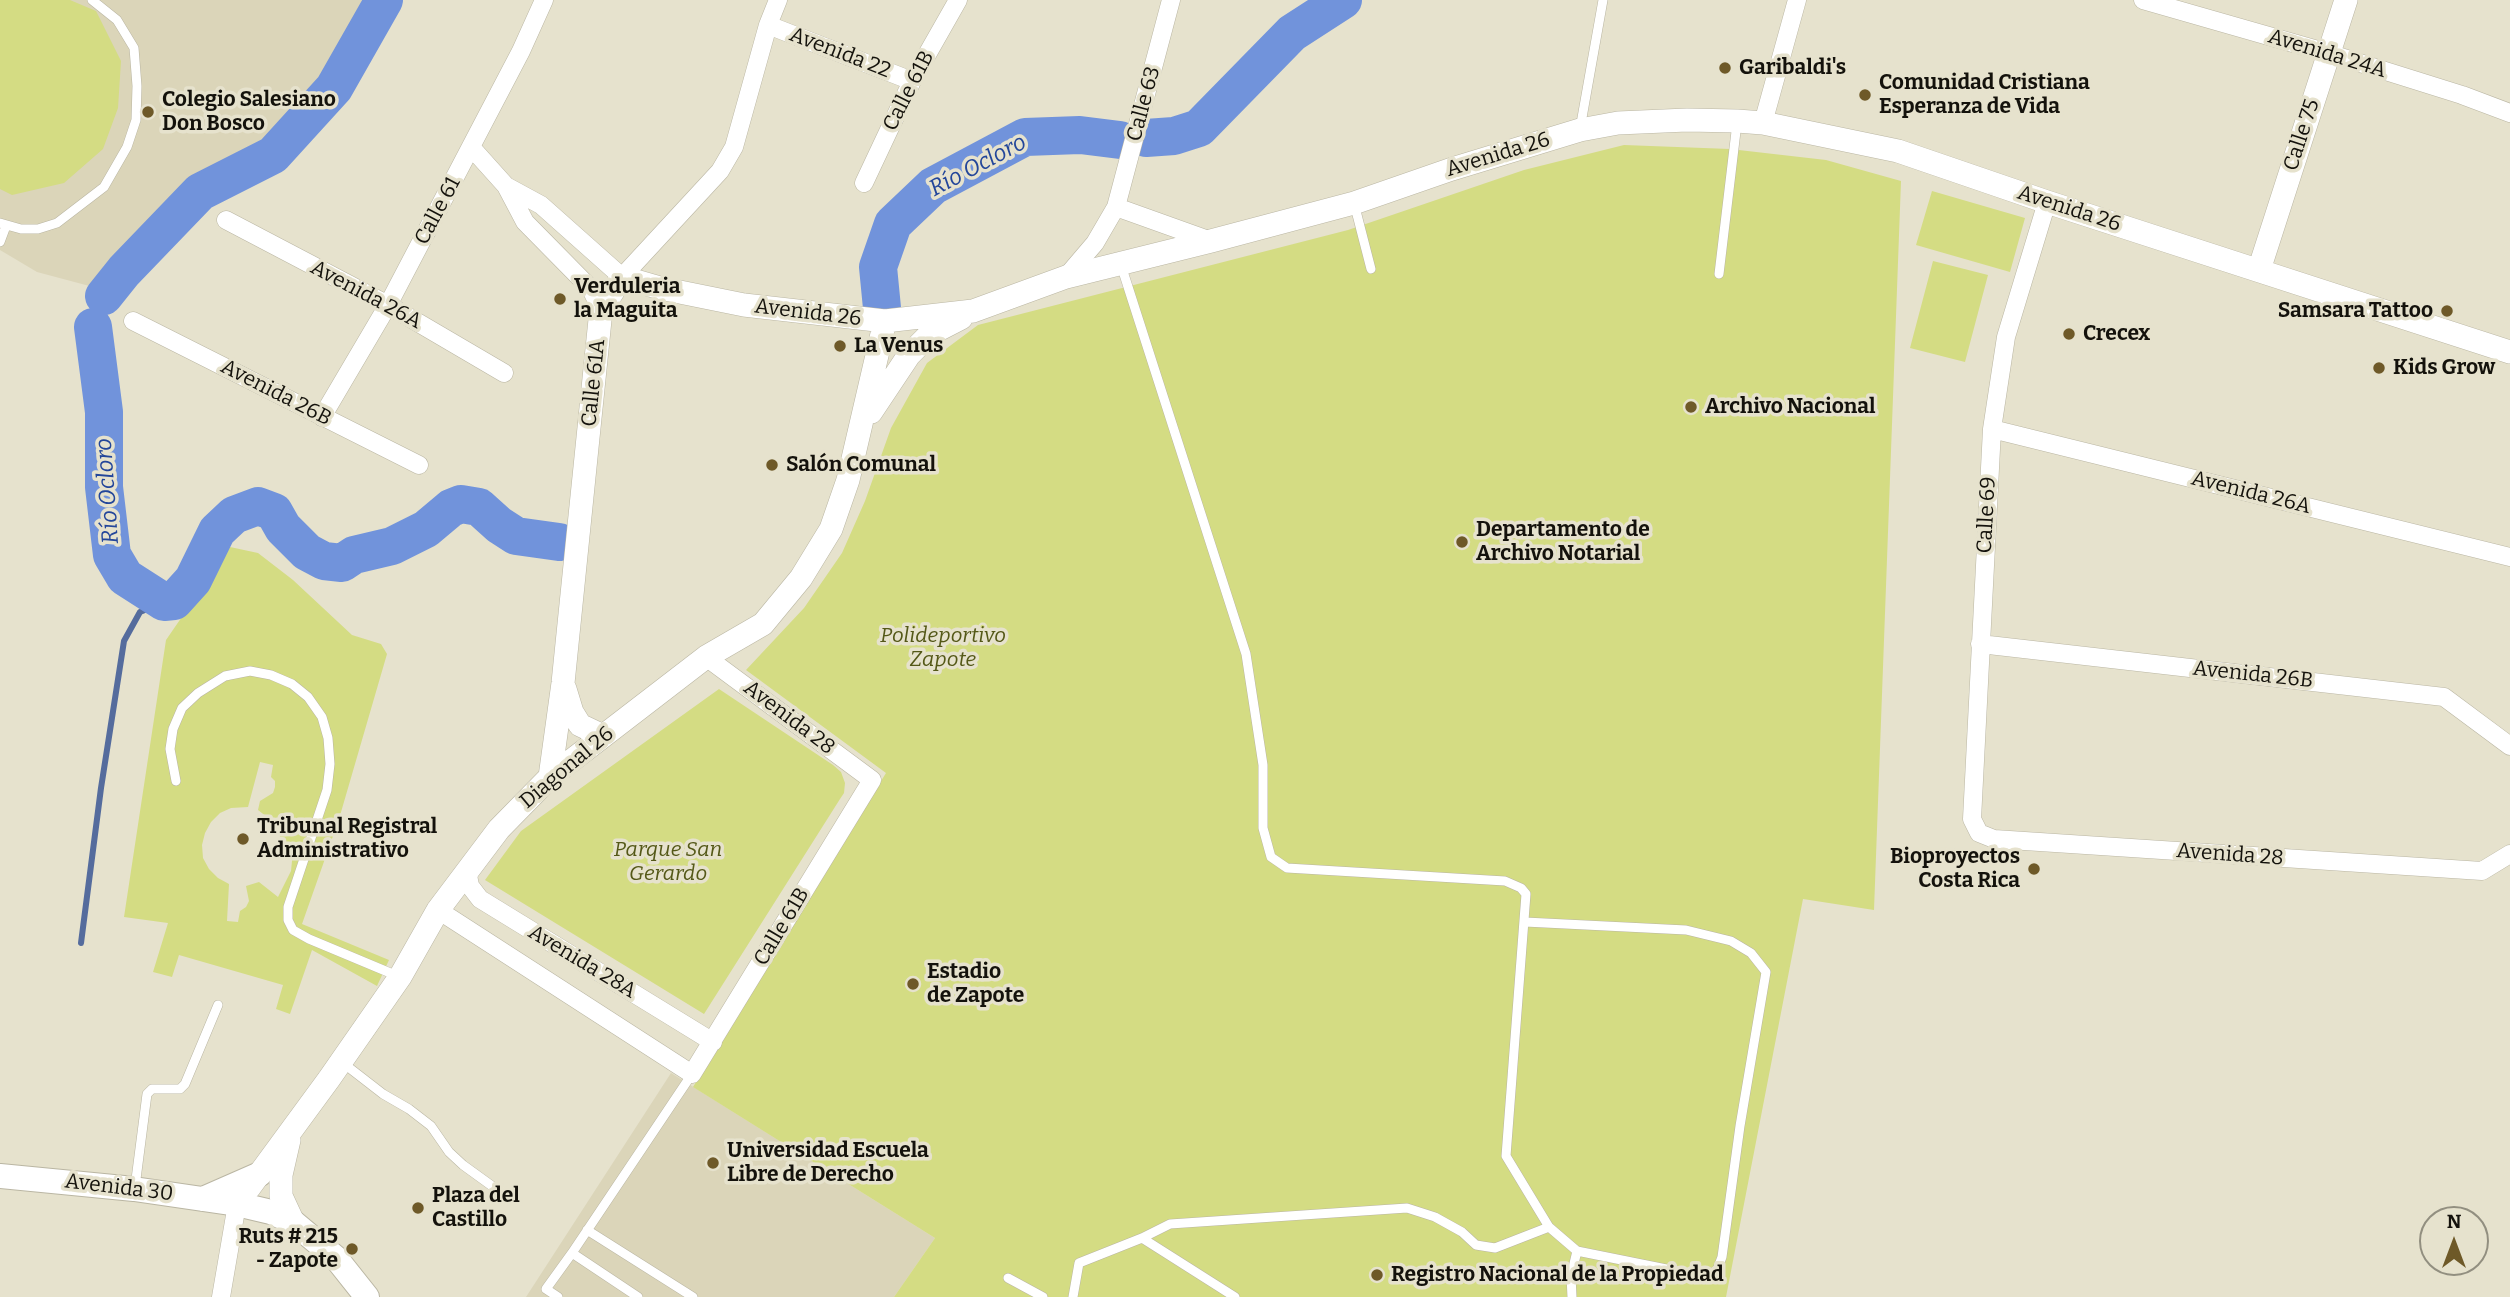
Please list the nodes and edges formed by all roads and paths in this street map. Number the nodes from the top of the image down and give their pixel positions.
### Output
1 (92, 0) edge
2 (544, 0) edge
3 (778, 0) edge
4 (958, 0) edge
5 (1171, 0) edge
6 (1603, 0) edge
7 (1797, 0) edge
8 (2143, 0) edge
9 (2346, 0) edge
10 (768, 25) junction
11 (2328, 53) junction
12 (912, 81) junction
13 (2510, 113) edge
14 (1737, 121) junction
15 (1763, 123) junction
16 (1580, 130) junction
17 (471, 147) junction
18 (863, 183) dead end
19 (506, 186) junction
20 (2047, 202) junction
21 (1354, 203) junction
22 (1116, 207) junction
23 (226, 220) dead end
24 (3, 224) edge
25 (1211, 241) junction
26 (0, 242) edge
27 (1121, 264) junction
28 (1371, 269) dead end
29 (2259, 270) junction
30 (1719, 274) dead end
31 (622, 277) junction
32 (1066, 277) junction
33 (388, 305) junction
34 (601, 310) junction
35 (973, 311) junction
36 (133, 321) dead end
37 (885, 321) junction
38 (2510, 352) edge
39 (504, 373) dead end
40 (322, 417) junction
41 (1993, 429) junction
42 (859, 432) junction
43 (419, 465) dead end
44 (2510, 557) edge
45 (1980, 644) junction
46 (706, 657) junction
47 (563, 682) junction
48 (603, 736) junction
49 (2510, 746) edge
50 (550, 777) junction
51 (872, 780) joint
52 (176, 781) dead end
53 (1979, 833) joint
54 (2510, 854) edge
55 (467, 870) junction
56 (438, 910) junction
57 (1525, 922) junction
58 (400, 977) junction
59 (218, 1005) dead end
60 (713, 1042) junction
61 (341, 1062) junction
62 (692, 1074) junction
63 (290, 1134) junction
64 (260, 1174) junction
65 (0, 1175) edge
66 (134, 1189) junction
67 (203, 1199) junction
68 (510, 1199) dead end
69 (237, 1204) junction
70 (293, 1222) junction
71 (1549, 1227) junction
72 (587, 1230) junction
73 (1142, 1238) junction
74 (1577, 1251) junction
75 (572, 1253) junction
76 (1008, 1278) dead end
77 (221, 1297) edge
78 (367, 1297) edge
79 (558, 1297) edge
80 (638, 1297) edge
81 (692, 1297) edge
82 (1043, 1297) edge
83 (1073, 1297) edge
84 (1235, 1297) edge
85 (1572, 1297) edge

1 - 24 lane
2 - 17 street, Calle 61
3 - 10 street, Calle 61A
4 - 12 street, Calle 61B
5 - 22 street, Calle 63
6 - 16 lane
7 - 15 street
8 - 11 street, Avenida 24A
9 - 11 street, Calle 75
10 - 12 street, Avenida 22
10 - 31 street, Calle 61A
11 - 13 street, Avenida 24A
11 - 29 street, Calle 75
12 - 18 street, Calle 61B
14 - 15 street, Avenida 26
14 - 16 street, Avenida 26
14 - 30 lane
15 - 20 street, Avenida 26
16 - 21 street, Avenida 26
17 - 19 street, Avenida 26
17 - 33 street, Calle 61
19 - 31 street, Avenida 26
19 - 34 street, Avenida 26
20 - 29 street, Avenida 26
20 - 41 street, Calle 69
21 - 25 street, Avenida 26
21 - 28 lane
22 - 25 street
22 - 32 street, Calle 63
23 - 33 street, Avenida 26A
24 - 26 lane
25 - 27 street, Avenida 26
27 - 32 street, Avenida 26
27 - 57 lane
29 - 38 street, Avenida 26
31 - 34 street, Calle 61A
31 - 37 street, Avenida 26
32 - 35 street, Avenida 26
33 - 39 street, Avenida 26A
33 - 40 street, Calle 61
34 - 47 street, Calle 61A
35 - 37 street, Avenida 26
35 - 42 street, Diagonal 26
36 - 40 street, Avenida 26B
37 - 42 street, Diagonal 26
40 - 43 street, Avenida 26B
41 - 44 street, Avenida 26A
41 - 45 street, Calle 69
42 - 46 street, Diagonal 26
45 - 49 street, Avenida 26B
45 - 53 street, Calle 69
46 - 48 street, Diagonal 26
46 - 51 street, Avenida 28
47 - 48 street
47 - 50 street, Calle 61A
48 - 50 street, Diagonal 26
50 - 55 street, Diagonal 26
51 - 60 street, Calle 61B
52 - 58 lane
53 - 54 street, Avenida 28
55 - 56 street, Diagonal 26
55 - 60 street, Avenida 28A
56 - 58 street, Diagonal 26
56 - 62 street, Avenida 28A
57 - 71 lane
57 - 74 lane
58 - 61 street, Diagonal 26
59 - 66 lane
60 - 62 street, Calle 61B
61 - 63 street, Diagonal 26
61 - 68 lane
62 - 72 lane
63 - 64 street, Diagonal 26
63 - 70 street, Diagonal 26
64 - 67 main road
64 - 69 street, Diagonal 26
65 - 66 main road, Avenida 30
66 - 67 main road, Avenida 30
67 - 69 main road, Avenida 30
69 - 70 main road, Avenida 30
69 - 77 street
70 - 78 main road, Avenida 30
71 - 73 lane
71 - 74 lane
72 - 75 lane
72 - 81 lane
73 - 83 lane
73 - 84 lane
74 - 85 lane
75 - 79 lane
75 - 80 lane
76 - 82 lane

